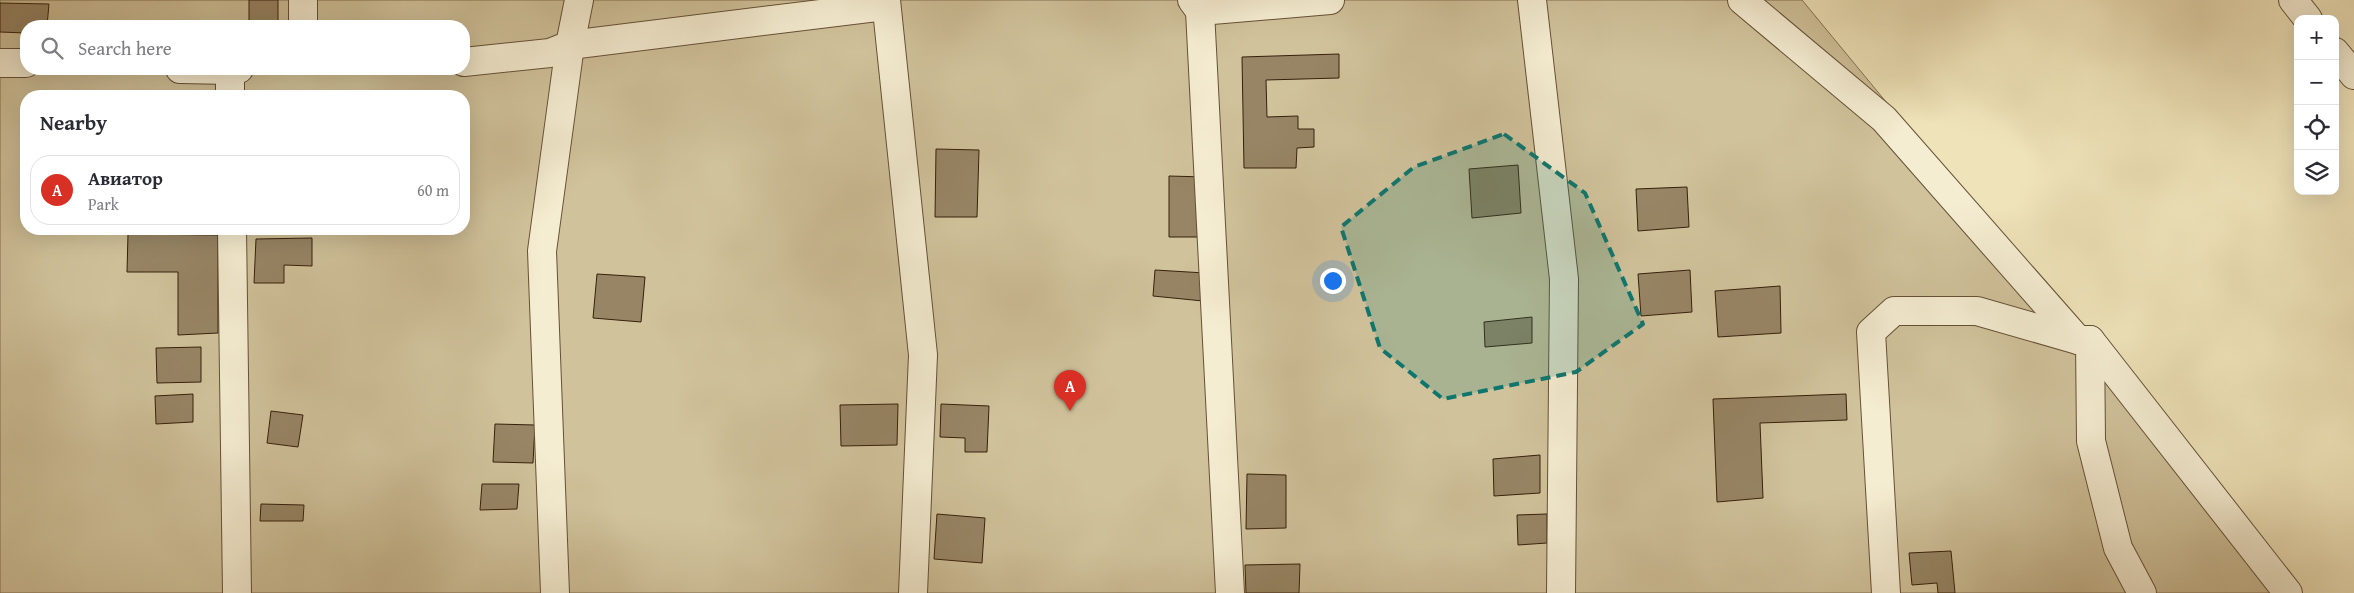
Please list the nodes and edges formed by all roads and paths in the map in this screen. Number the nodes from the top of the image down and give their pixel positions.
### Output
1 (303, 0) edge
2 (579, 0) edge
3 (1330, 0) edge
4 (1532, 0) edge
5 (1742, 0) edge
6 (2293, 0) edge
7 (886, 3) edge
8 (1196, 5) edge
9 (2305, 15) edge
10 (303, 20) edge
11 (570, 45) junction
12 (2339, 57) edge
13 (470, 61) edge
14 (0, 62) edge
15 (20, 64) edge
16 (2354, 74) edge
17 (215, 75) edge
18 (233, 78) edge
19 (232, 235) edge
20 (2084, 340) junction
21 (237, 593) edge
22 (554, 593) edge
23 (913, 593) edge
24 (1230, 593) edge
25 (1561, 593) edge
26 (1886, 593) edge
27 (2142, 593) edge
28 (2288, 593) edge

1 - 10 street
2 - 11 street
3 - 8 street
4 - 25 street
5 - 20 street
6 - 9 street
7 - 11 street
7 - 23 street
8 - 24 street
11 - 13 street
11 - 22 street
12 - 16 street
14 - 15 street
17 - 18 street
19 - 21 street
20 - 26 street
20 - 27 street
20 - 28 street

